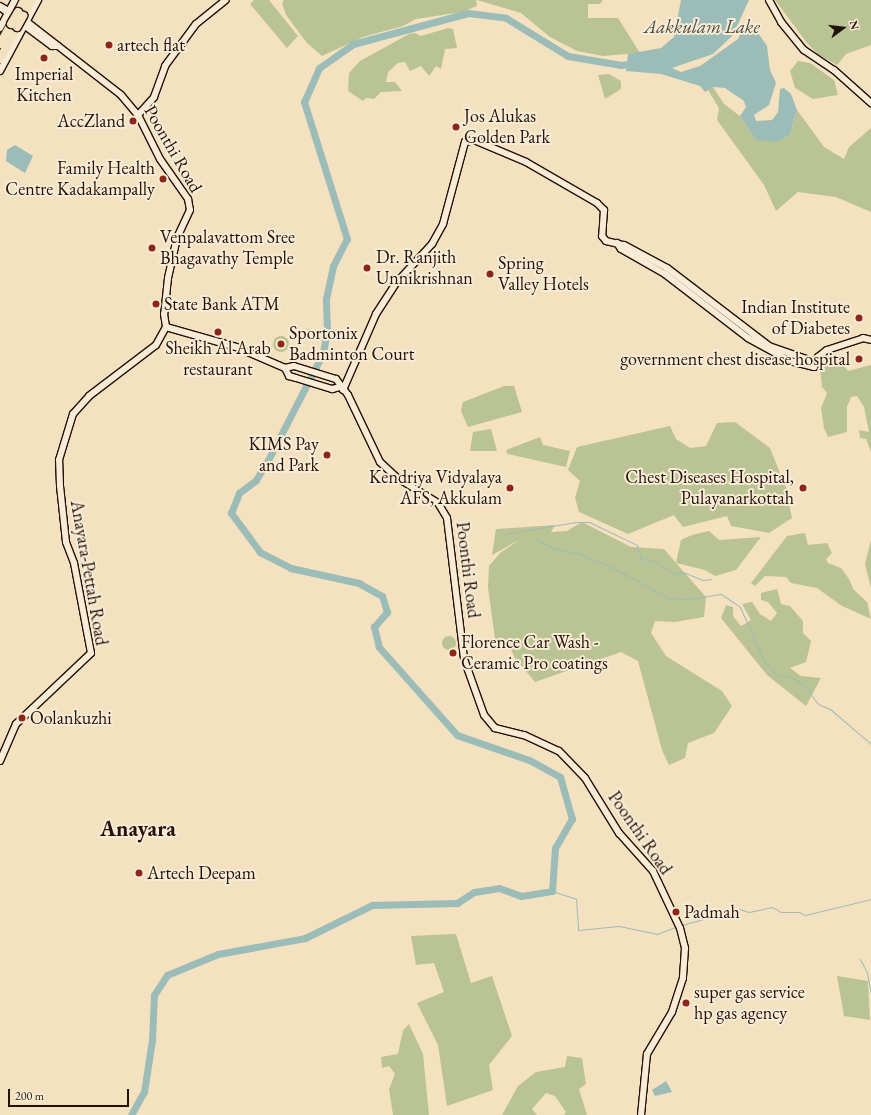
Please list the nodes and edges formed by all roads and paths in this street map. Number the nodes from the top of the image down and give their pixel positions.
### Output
1 (15, 0) edge
2 (24, 0) edge
3 (32, 0) edge
4 (38, 0) edge
5 (226, 0) edge
6 (769, 0) edge
7 (0, 6) edge
8 (17, 19) junction
9 (0, 28) edge
10 (0, 44) edge
11 (0, 59) edge
12 (0, 71) edge
13 (871, 103) edge
14 (138, 115) junction
15 (166, 327) junction
16 (871, 340) edge
17 (285, 368) junction
18 (342, 388) junction
19 (0, 761) edge
20 (641, 1115) edge

1 - 8 main road
2 - 8 highway
3 - 8 highway
4 - 8 main road
5 - 14 main road
6 - 13 main road
7 - 8 main road, Poonthi Road
8 - 9 main road
8 - 10 highway
8 - 11 highway
8 - 12 main road
8 - 14 main road, Poonthi Road
14 - 15 main road, Poonthi Road
15 - 17 main road, Poonthi Road
15 - 19 main road, Anayara-Pettah Road
16 - 18 main road
17 - 18 main road, Poonthi Road
17 - 18 main road
18 - 20 main road, Poonthi Road

